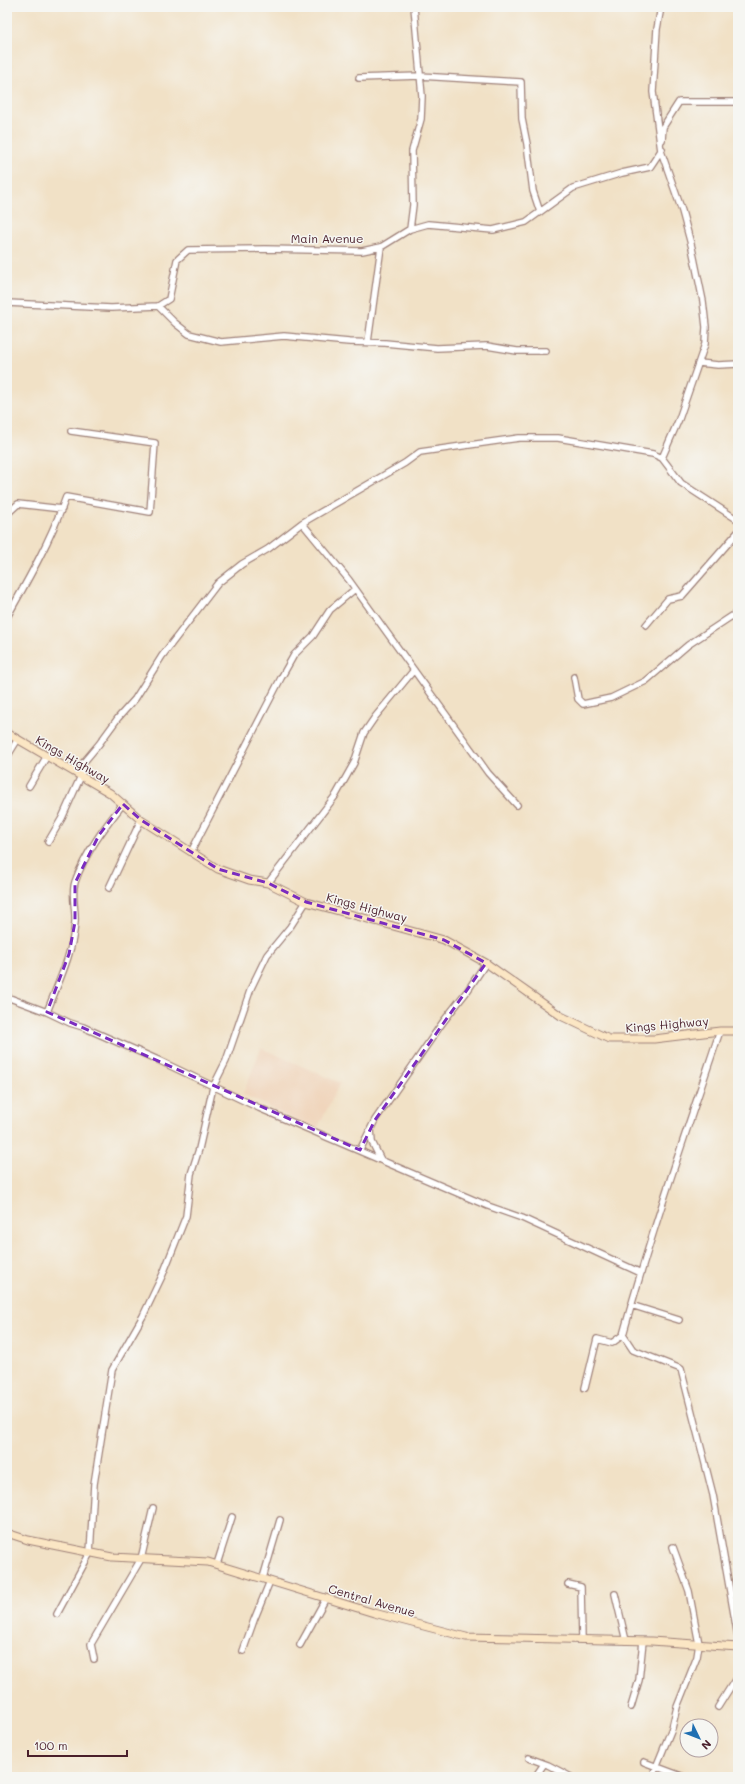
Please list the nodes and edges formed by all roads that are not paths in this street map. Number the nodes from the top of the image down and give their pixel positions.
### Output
1 (414, 7) edge
2 (661, 7) edge
3 (420, 76) junction
4 (359, 78) dead end
5 (738, 102) edge
6 (661, 151) junction
7 (540, 212) junction
8 (410, 229) junction
9 (381, 247) junction
10 (7, 303) edge
11 (158, 306) junction
12 (368, 342) junction
13 (546, 351) dead end
14 (699, 363) junction
15 (738, 364) edge
16 (71, 431) dead end
17 (662, 458) junction
18 (62, 509) junction
19 (7, 514) edge
20 (738, 520) edge
21 (302, 523) junction
22 (738, 532) edge
23 (355, 589) junction
24 (738, 612) edge
25 (7, 617) edge
26 (646, 625) dead end
27 (414, 670) junction
28 (574, 677) dead end
29 (7, 733) edge
30 (18, 739) junction
31 (47, 756) junction
32 (7, 757) edge
33 (81, 776) junction
34 (30, 786) dead end
35 (123, 804) junction
36 (517, 805) dead end
37 (141, 820) junction
38 (48, 842) dead end
39 (191, 852) junction
40 (268, 884) junction
41 (109, 888) dead end
42 (306, 902) junction
43 (486, 963) junction
44 (7, 996) edge
45 (47, 1012) junction
46 (720, 1031) junction
47 (738, 1031) edge
48 (213, 1087) junction
49 (371, 1129) junction
50 (360, 1150) junction
51 (382, 1161) junction
52 (642, 1272) junction
53 (632, 1305) junction
54 (679, 1320) dead end
55 (623, 1335) junction
56 (585, 1388) dead end
57 (153, 1508) dead end
58 (232, 1517) dead end
59 (280, 1520) dead end
60 (7, 1533) edge
61 (673, 1547) dead end
62 (90, 1553) junction
63 (141, 1559) junction
64 (217, 1564) junction
65 (266, 1580) junction
66 (568, 1584) dead end
67 (615, 1594) dead end
68 (326, 1598) junction
69 (57, 1614) dead end
70 (738, 1637) edge
71 (582, 1640) junction
72 (626, 1641) junction
73 (643, 1641) junction
74 (699, 1644) junction
75 (300, 1645) dead end
76 (738, 1647) edge
77 (243, 1652) dead end
78 (94, 1659) dead end
79 (738, 1675) edge
80 (631, 1707) dead end
81 (718, 1707) dead end
82 (529, 1758) dead end
83 (644, 1762) dead end
84 (544, 1764) junction
85 (656, 1767) junction
86 (535, 1777) edge
87 (571, 1777) edge
88 (652, 1777) edge
89 (684, 1777) edge

1 - 3 street
2 - 6 street
3 - 4 street
3 - 7 street
3 - 8 street
5 - 6 street
6 - 7 street, Main Avenue
6 - 14 street
7 - 8 street, Main Avenue
8 - 9 street, Main Avenue
9 - 11 street, Main Avenue
9 - 12 street
10 - 11 street
11 - 12 street
12 - 13 street
14 - 15 street
14 - 17 street
16 - 18 street
17 - 20 street
17 - 21 street
18 - 19 street
18 - 25 street
21 - 23 street
21 - 33 street
22 - 26 street
23 - 27 street
23 - 39 street
24 - 28 street
27 - 36 street
27 - 40 street
29 - 30 street, Kings Highway
30 - 31 street, Kings Highway
30 - 32 street
31 - 33 street, Kings Highway
31 - 34 street
33 - 35 street, Kings Highway
33 - 38 street
35 - 37 street, Kings Highway
35 - 45 street
37 - 39 street, Kings Highway
37 - 41 street
39 - 40 street, Kings Highway
40 - 42 street, Kings Highway
42 - 43 street, Kings Highway
42 - 48 street
43 - 46 street, Kings Highway
43 - 49 street
44 - 45 street
45 - 48 street
46 - 47 street, Kings Highway
46 - 52 street
48 - 50 street
48 - 62 street
49 - 50 street
49 - 51 street
50 - 51 street
51 - 52 street
52 - 53 street
53 - 54 street
53 - 55 street
55 - 56 street
55 - 70 street
57 - 63 street
58 - 64 street
59 - 65 street
60 - 62 street, Central Avenue
61 - 74 street
62 - 63 street, Central Avenue
62 - 69 street
63 - 64 street, Central Avenue
63 - 78 street
64 - 65 street, Central Avenue
65 - 68 street, Central Avenue
65 - 77 street
66 - 71 street
67 - 72 street
68 - 71 street, Central Avenue
68 - 75 street
71 - 72 street, Central Avenue
72 - 73 street, Central Avenue
73 - 74 street, Central Avenue
73 - 80 street
74 - 76 street, Central Avenue
74 - 85 street
79 - 81 street
82 - 84 street
83 - 85 street
84 - 86 street
84 - 87 street
85 - 88 street
85 - 89 street

